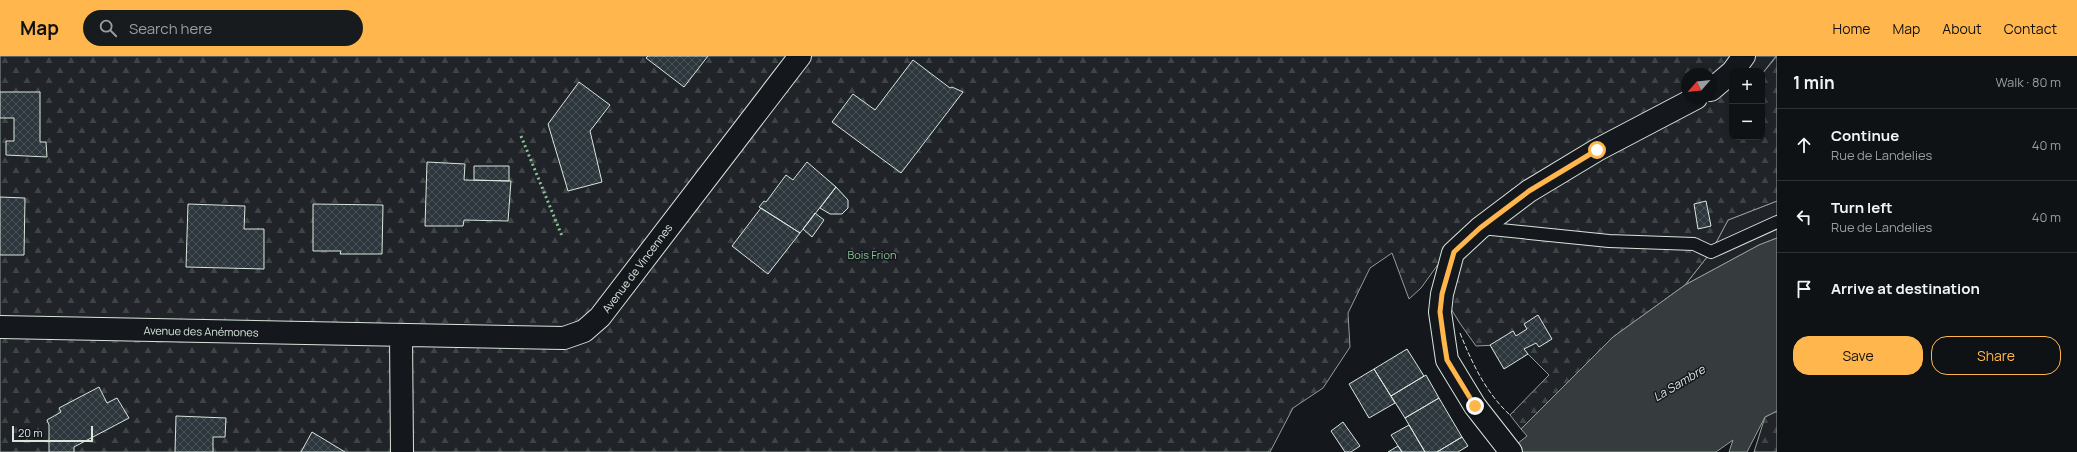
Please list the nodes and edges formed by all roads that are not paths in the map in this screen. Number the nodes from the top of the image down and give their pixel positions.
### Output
1 (800, 56) edge
2 (1744, 56) edge
3 (1736, 68) edge
4 (1729, 75) edge
5 (1717, 85) edge
6 (1685, 104) edge
7 (1777, 222) edge
8 (1480, 228) junction
9 (0, 327) edge
10 (401, 335) junction
11 (1510, 450) edge
12 (402, 452) edge

1 - 10 street, Avenue de Vincennes
2 - 3 street
4 - 5 street
6 - 8 street
7 - 8 lane
8 - 11 street
9 - 10 street, Avenue des Anémones
10 - 12 street

